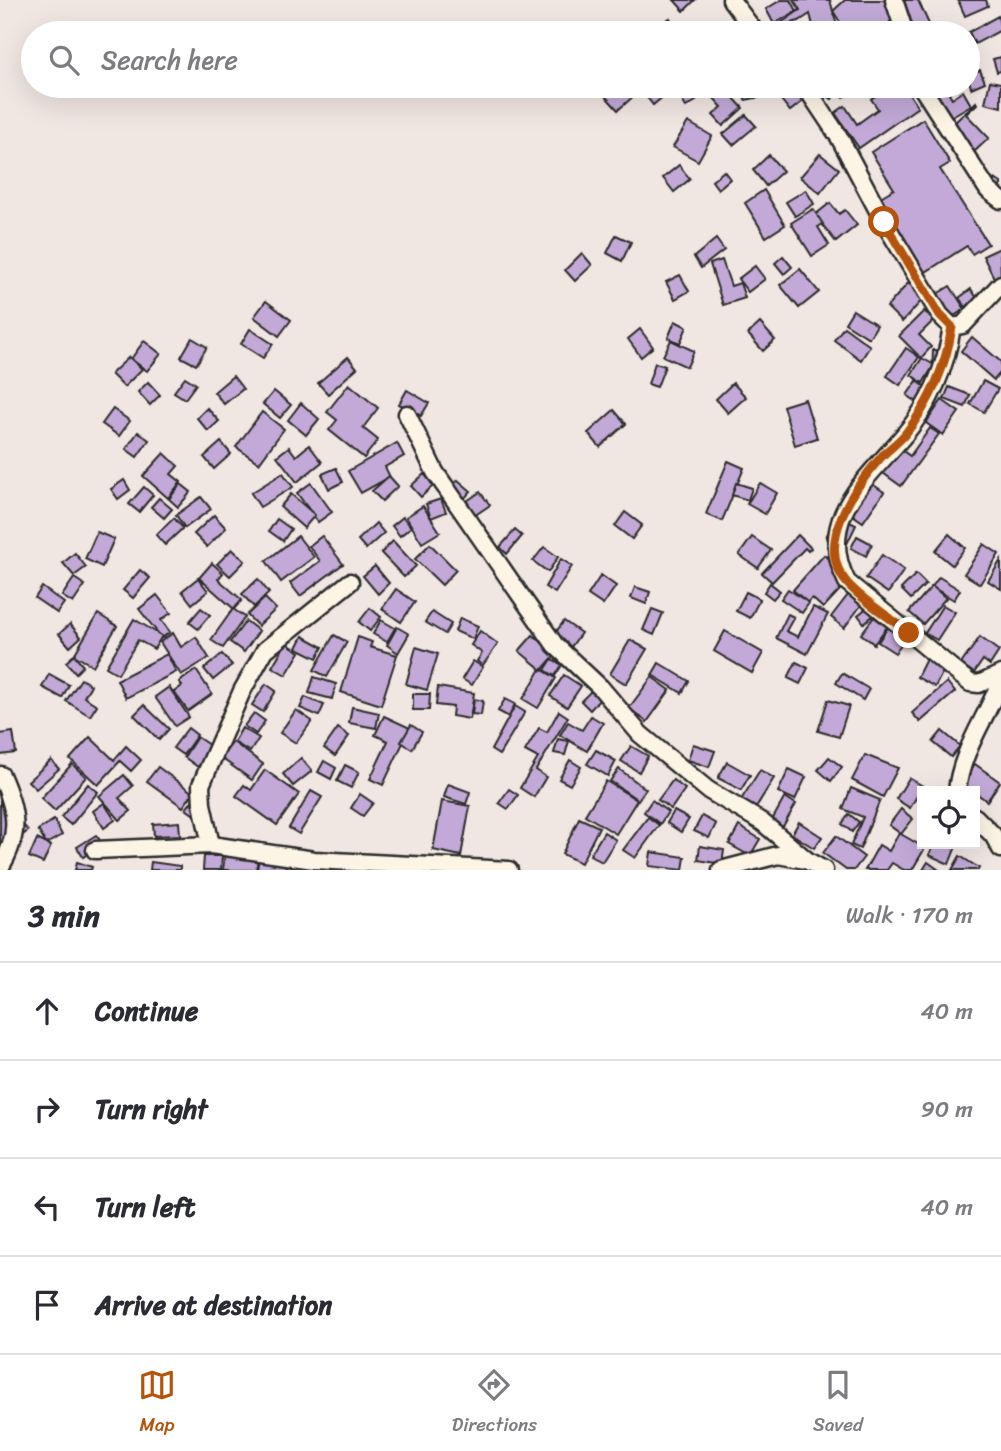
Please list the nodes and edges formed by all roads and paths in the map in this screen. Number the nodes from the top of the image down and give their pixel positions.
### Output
1 (731, 0) edge
2 (894, 0) edge
3 (747, 21) edge
4 (901, 21) edge
5 (813, 98) edge
6 (929, 98) edge
7 (1001, 200) edge
8 (1001, 284) edge
9 (952, 327) junction
10 (407, 414) dead end
11 (350, 582) dead end
12 (1001, 674) edge
13 (1001, 680) edge
14 (1, 775) edge
15 (958, 786) edge
16 (980, 822) edge
17 (211, 845) junction
18 (1001, 849) edge
19 (94, 850) dead end
20 (808, 861) junction
21 (0, 869) edge
22 (467, 870) edge
23 (509, 870) edge
24 (721, 870) edge
25 (824, 870) edge

1 - 3 street
2 - 4 street
5 - 9 street
6 - 7 street
8 - 9 street
9 - 12 street
10 - 20 street
11 - 17 street
13 - 15 street
14 - 21 street
16 - 18 street
17 - 19 street
17 - 22 street
20 - 24 street
20 - 25 street
22 - 23 street

